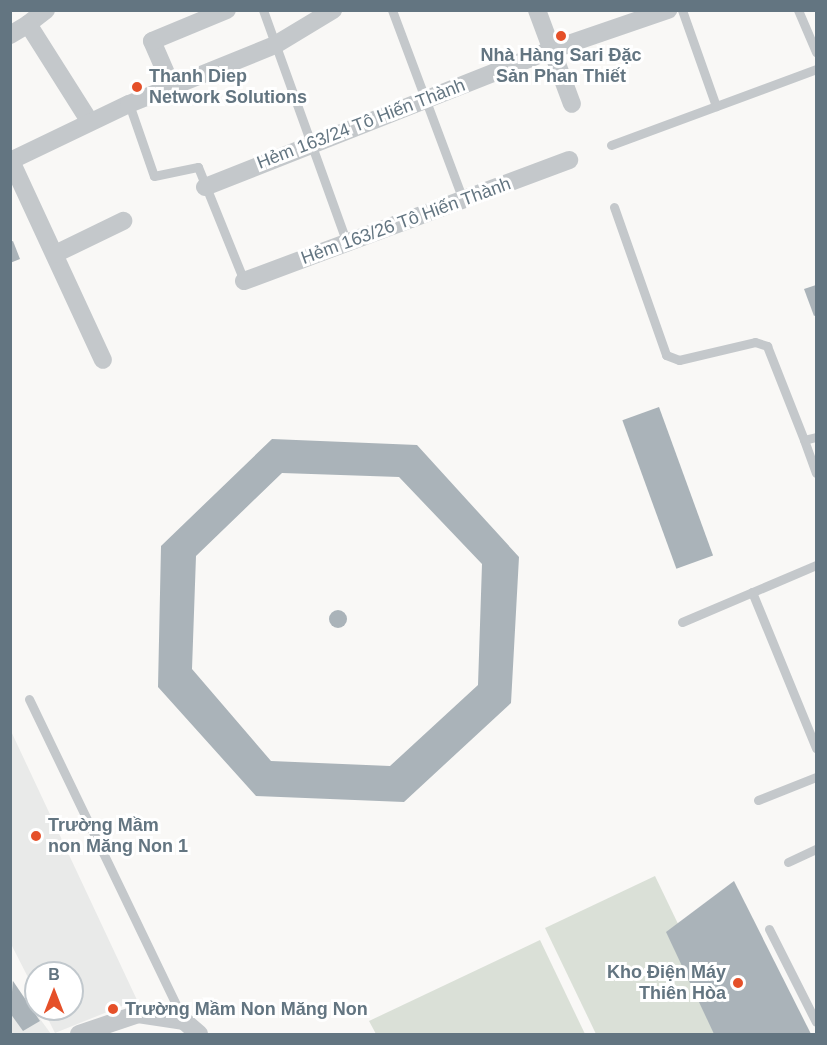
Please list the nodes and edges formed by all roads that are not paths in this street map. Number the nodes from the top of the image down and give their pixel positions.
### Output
1 (46, 10) edge
2 (226, 10) edge
3 (263, 10) edge
4 (333, 10) edge
5 (392, 10) edge
6 (537, 10) edge
7 (668, 10) edge
8 (682, 10) edge
9 (798, 10) edge
10 (28, 24) junction
11 (10, 34) edge
12 (275, 45) junction
13 (551, 50) junction
14 (816, 52) edge
15 (816, 69) edge
16 (172, 87) junction
17 (425, 99) junction
18 (129, 104) junction
19 (572, 104) dead end
20 (716, 106) junction
21 (90, 123) junction
22 (311, 143) junction
23 (611, 145) dead end
24 (569, 160) dead end
25 (11, 161) edge
26 (206, 187) junction
27 (463, 200) junction
28 (614, 207) dead end
29 (123, 221) dead end
30 (347, 243) junction
31 (55, 254) junction
32 (243, 281) joint
33 (102, 360) dead end
34 (816, 437) edge
35 (804, 440) junction
36 (816, 473) edge
37 (816, 565) edge
38 (752, 592) junction
39 (682, 622) dead end
40 (29, 699) dead end
41 (816, 748) edge
42 (816, 777) edge
43 (758, 800) dead end
44 (816, 849) edge
45 (788, 862) dead end
46 (769, 929) dead end
47 (184, 1021) junction
48 (816, 1022) edge
49 (79, 1035) edge
50 (199, 1035) edge

1 - 10 street
2 - 16 street
3 - 12 lane
4 - 12 street
5 - 17 lane
6 - 13 street
7 - 13 street, Hẻm 163/24 Tô Hiến Thành
8 - 20 lane
9 - 14 lane
10 - 11 street
10 - 21 street
12 - 16 street
12 - 22 lane
13 - 17 street, Hẻm 163/24 Tô Hiến Thành
13 - 19 street
15 - 20 lane
16 - 18 street
17 - 22 street, Hẻm 163/24 Tô Hiến Thành
17 - 27 lane
18 - 21 street
18 - 26 lane
20 - 23 lane
21 - 25 street
22 - 26 street, Hẻm 163/24 Tô Hiến Thành
22 - 30 lane
24 - 27 street, Hẻm 163/26 Tô Hiến Thành
25 - 31 street
26 - 32 lane
27 - 30 street, Hẻm 163/26 Tô Hiến Thành
28 - 35 lane
29 - 31 street
30 - 32 street, Hẻm 163/26 Tô Hiến Thành
31 - 33 street
34 - 35 lane
35 - 36 lane
37 - 38 lane
38 - 39 lane
38 - 41 lane
40 - 47 lane
42 - 43 lane
44 - 45 lane
46 - 48 lane
47 - 49 street
47 - 50 street

